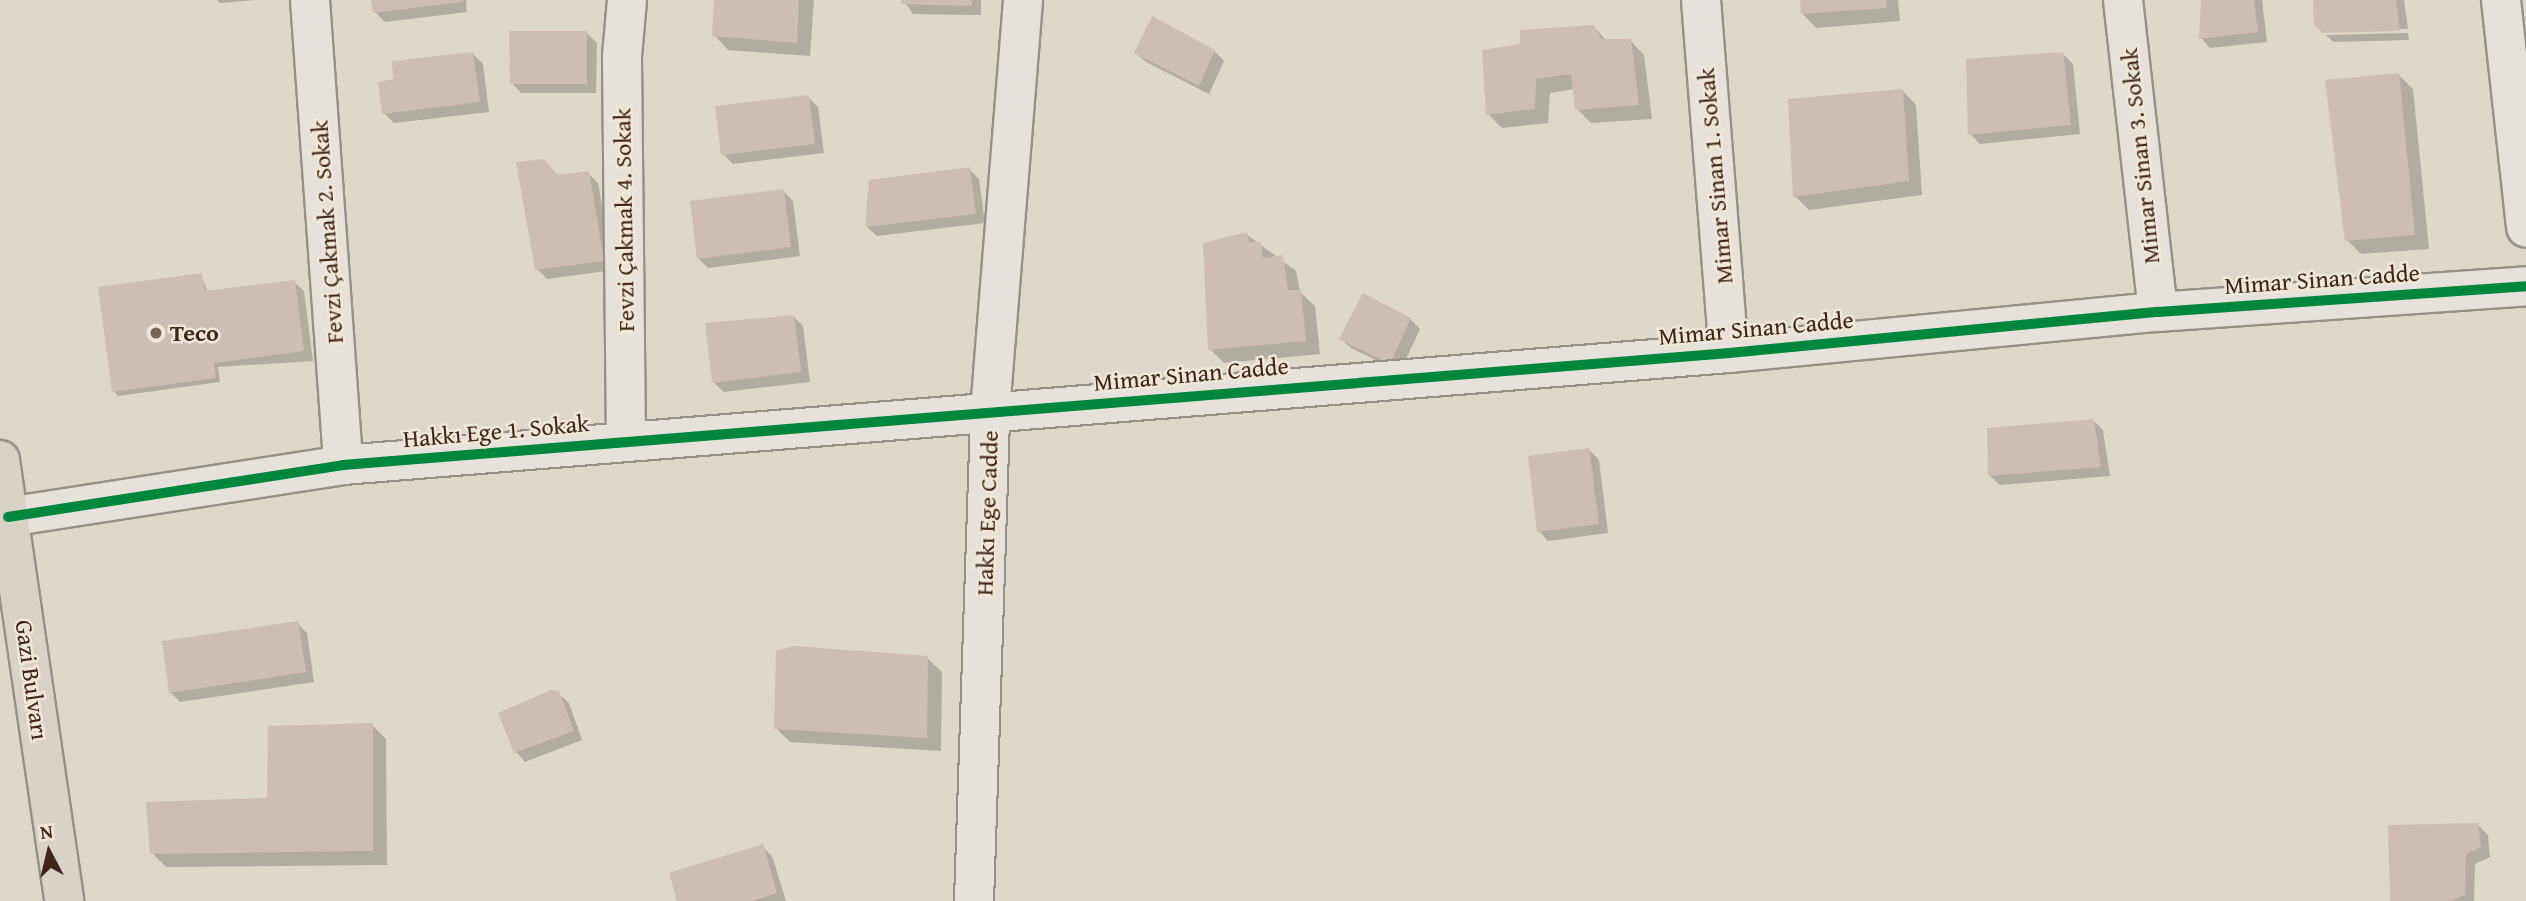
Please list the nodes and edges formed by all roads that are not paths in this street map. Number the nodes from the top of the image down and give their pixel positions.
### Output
1 (310, 0) edge
2 (627, 0) edge
3 (1023, 0) edge
4 (1701, 0) edge
5 (2123, 0) edge
6 (2501, 0) edge
7 (2526, 228) edge
8 (2526, 286) edge
9 (2158, 312) junction
10 (1729, 352) junction
11 (990, 411) junction
12 (626, 440) junction
13 (0, 460) edge
14 (343, 465) junction
15 (8, 517) junction
16 (64, 901) edge
17 (974, 901) edge

1 - 14 street, Fevzi Çakmak 2. Sokak
2 - 12 street, Fevzi Çakmak 4. Sokak
3 - 11 street, Hakkı Ege Cadde
4 - 10 street, Mimar Sinan 1. Sokak
5 - 9 street, Mimar Sinan 3. Sokak
6 - 7 street
8 - 9 street, Mimar Sinan Cadde
9 - 10 street, Mimar Sinan Cadde
10 - 11 street, Mimar Sinan Cadde
11 - 12 street, Hakkı Ege 1. Sokak
11 - 17 street, Hakkı Ege Cadde
12 - 14 street, Hakkı Ege 1. Sokak
13 - 15 main road, Gazi Bulvarı
14 - 15 street, Hakkı Ege 1. Sokak
15 - 16 main road, Gazi Bulvarı

